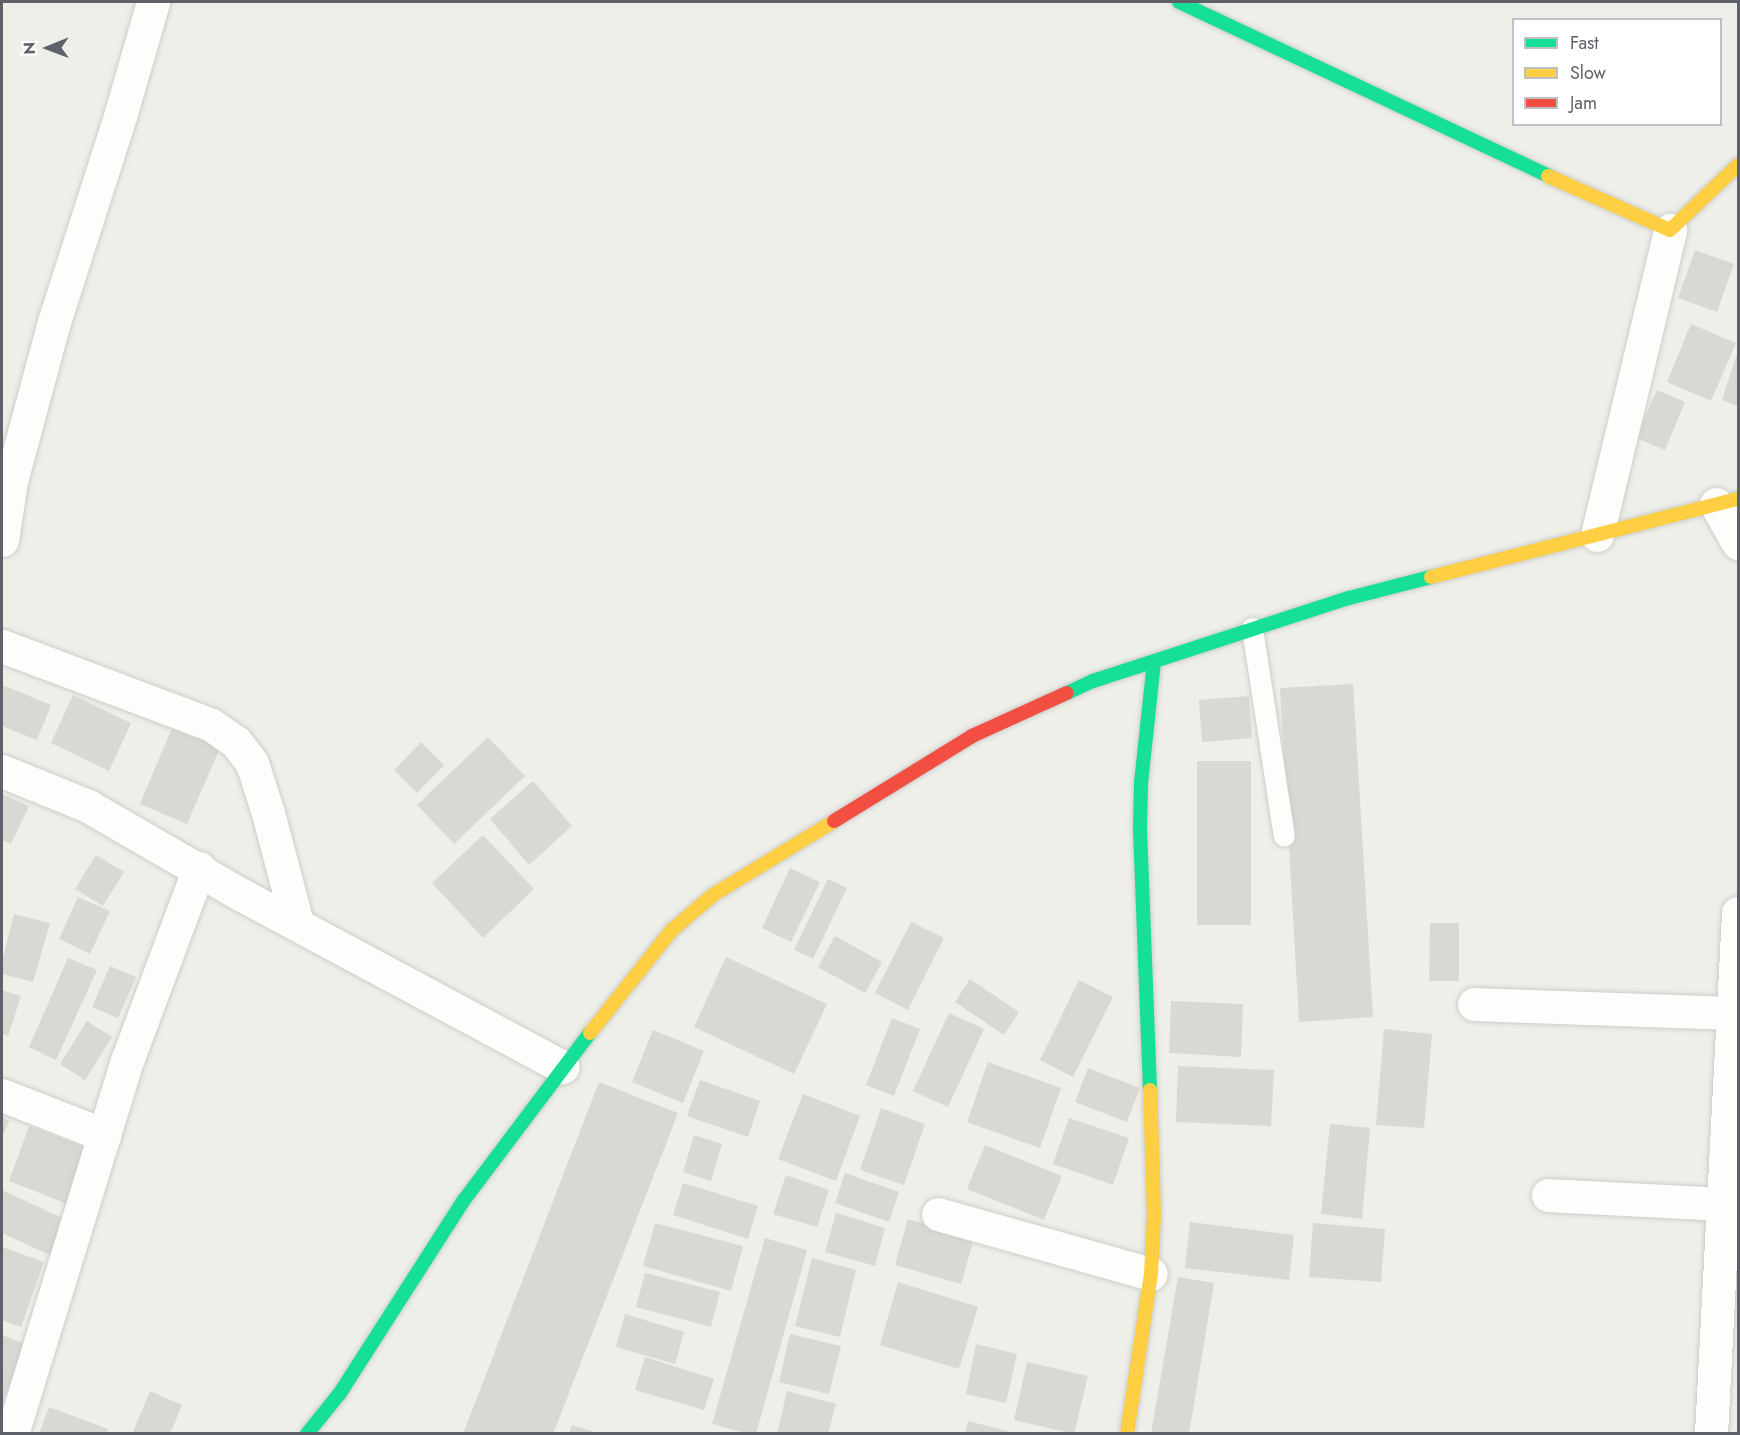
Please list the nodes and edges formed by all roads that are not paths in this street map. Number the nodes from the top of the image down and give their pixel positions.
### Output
1 (153, 2) edge
2 (1179, 2) edge
3 (1738, 165) edge
4 (1670, 230) junction
5 (1727, 502) edge
6 (1597, 535) junction
7 (2, 540) edge
8 (1738, 543) edge
9 (1252, 628) junction
10 (2, 646) edge
11 (1154, 662) junction
12 (2, 771) edge
13 (1284, 836) dead end
14 (199, 868) junction
15 (1738, 913) edge
16 (297, 923) junction
17 (1474, 1004) dead end
18 (1735, 1013) edge
19 (562, 1067) junction
20 (2, 1095) edge
21 (104, 1135) junction
22 (1548, 1195) dead end
23 (1723, 1204) junction
24 (938, 1214) dead end
25 (1150, 1274) junction
26 (12, 1434) edge
27 (307, 1434) edge
28 (1127, 1434) edge
29 (1711, 1434) edge

1 - 7 street
2 - 4 main road
3 - 4 main road
4 - 6 street
5 - 6 main road
5 - 8 street
6 - 9 main road
9 - 11 main road
9 - 13 lane
10 - 16 street
11 - 19 main road
11 - 25 main road
12 - 14 street
14 - 16 street
14 - 21 street
15 - 18 street
16 - 19 street
17 - 18 street
18 - 23 street
19 - 27 main road
20 - 21 street
21 - 26 street
22 - 23 street
23 - 29 street
24 - 25 street
25 - 28 main road

